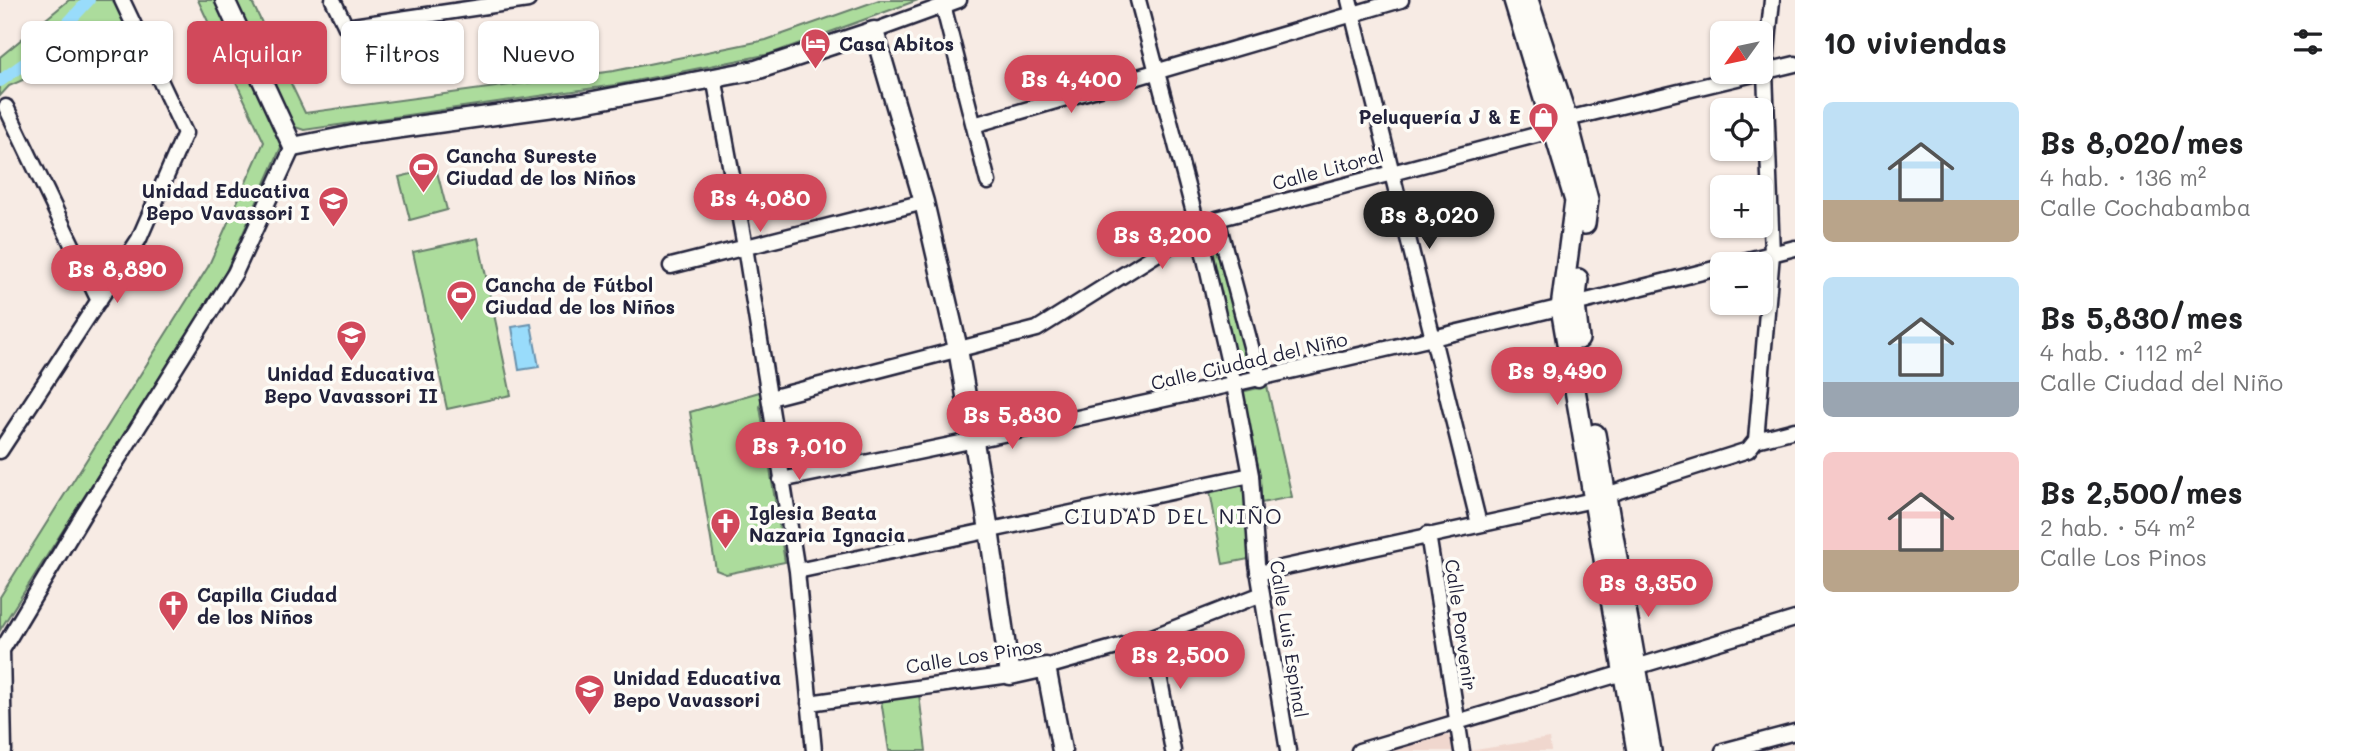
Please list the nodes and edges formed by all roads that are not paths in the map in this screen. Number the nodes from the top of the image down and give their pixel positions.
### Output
1 (122, 0) edge
2 (225, 0) edge
3 (333, 0) edge
4 (528, 0) edge
5 (959, 0) edge
6 (1138, 0) edge
7 (1401, 0) edge
8 (1514, 0) edge
9 (1528, 0) edge
10 (1773, 0) edge
11 (484, 3) edge
12 (943, 5) junction
13 (1351, 7) edge
14 (1771, 21) edge
15 (874, 31) junction
16 (1795, 64) edge
17 (1773, 70) edge
18 (1158, 72) junction
19 (714, 77) junction
20 (1719, 84) edge
21 (1765, 84) edge
22 (6, 107) dead end
23 (974, 125) junction
24 (1561, 125) junction
25 (293, 147) junction
26 (1391, 172) junction
27 (988, 182) dead end
28 (924, 202) junction
29 (1217, 219) junction
30 (1198, 228) junction
31 (745, 247) junction
32 (1795, 248) edge
33 (1772, 252) edge
34 (1773, 254) edge
35 (671, 267) dead end
36 (1710, 270) edge
37 (99, 301) junction
38 (1568, 306) junction
39 (1767, 315) edge
40 (1432, 339) junction
41 (958, 348) junction
42 (1260, 380) junction
43 (1234, 386) junction
44 (770, 398) junction
45 (1795, 430) edge
46 (1756, 440) junction
47 (973, 441) junction
48 (1, 444) edge
49 (1251, 475) junction
50 (781, 480) junction
51 (1599, 497) junction
52 (1479, 524) junction
53 (989, 530) junction
54 (1428, 534) junction
55 (797, 570) junction
56 (1258, 573) junction
57 (1262, 594) junction
58 (1795, 619) edge
59 (1152, 637) junction
60 (1, 650) edge
61 (1046, 667) junction
62 (1630, 670) junction
63 (1010, 675) junction
64 (809, 703) junction
65 (1456, 721) junction
66 (1795, 732) edge
67 (5, 751) edge
68 (814, 751) edge
69 (1062, 751) edge
70 (1173, 751) edge
71 (1288, 751) edge
72 (1359, 751) edge
73 (1462, 751) edge
74 (1637, 751) edge
75 (1651, 751) edge
76 (1723, 751) edge

1 - 37 street
2 - 25 street
3 - 11 street
4 - 11 street
5 - 12 street
6 - 18 street, Calle Luis Espinal
7 - 13 street
8 - 24 main road
9 - 24 main road
10 - 14 street
12 - 15 street
12 - 23 street
13 - 18 street
13 - 26 street
15 - 19 street
15 - 28 street
16 - 17 street, Calle Litoral
18 - 23 street
18 - 30 street, Calle Luis Espinal
19 - 25 street
19 - 31 street
20 - 24 street, Calle Litoral
21 - 33 street
22 - 37 street
23 - 27 street
24 - 26 street, Calle Litoral
24 - 38 main road
25 - 60 street
26 - 29 street, Calle Litoral
26 - 40 street
28 - 31 street
28 - 41 street
29 - 30 street, Calle Litoral
29 - 42 street
30 - 41 street, Calle Litoral
30 - 43 street, Calle Luis Espinal
31 - 35 street
31 - 44 street
32 - 34 street
36 - 38 street, Calle Ciudad del Niño
37 - 48 street
38 - 40 street, Calle Ciudad del Niño
38 - 51 main road
39 - 46 street
40 - 42 street, Calle Ciudad del Niño
40 - 52 street
41 - 44 street, Calle Litoral
41 - 47 street
42 - 43 street, Calle Ciudad del Niño
43 - 47 street, Calle Ciudad del Niño
43 - 49 street, Calle Luis Espinal
44 - 50 street
45 - 46 street
46 - 51 street
47 - 50 street, Calle Ciudad del Niño
47 - 53 street
49 - 53 street
49 - 56 street, Calle Luis Espinal
50 - 55 street
51 - 52 street
51 - 62 main road
52 - 54 street
53 - 55 street
53 - 63 street
54 - 56 street
54 - 65 street, Calle Porvenir
55 - 64 street
56 - 57 street, Calle Luis Espinal
57 - 59 street, Calle Los Pinos
57 - 71 street, Calle Luis Espinal
58 - 62 street, Calle Porvenir
59 - 61 street, Calle Los Pinos
59 - 70 street
60 - 67 street
61 - 63 street, Calle Los Pinos
61 - 69 street
62 - 65 street, Calle Porvenir
62 - 74 main road
62 - 75 main road
63 - 64 street, Calle Los Pinos
64 - 68 street
65 - 72 street, Calle Porvenir
65 - 73 street, Calle Porvenir
66 - 76 street

